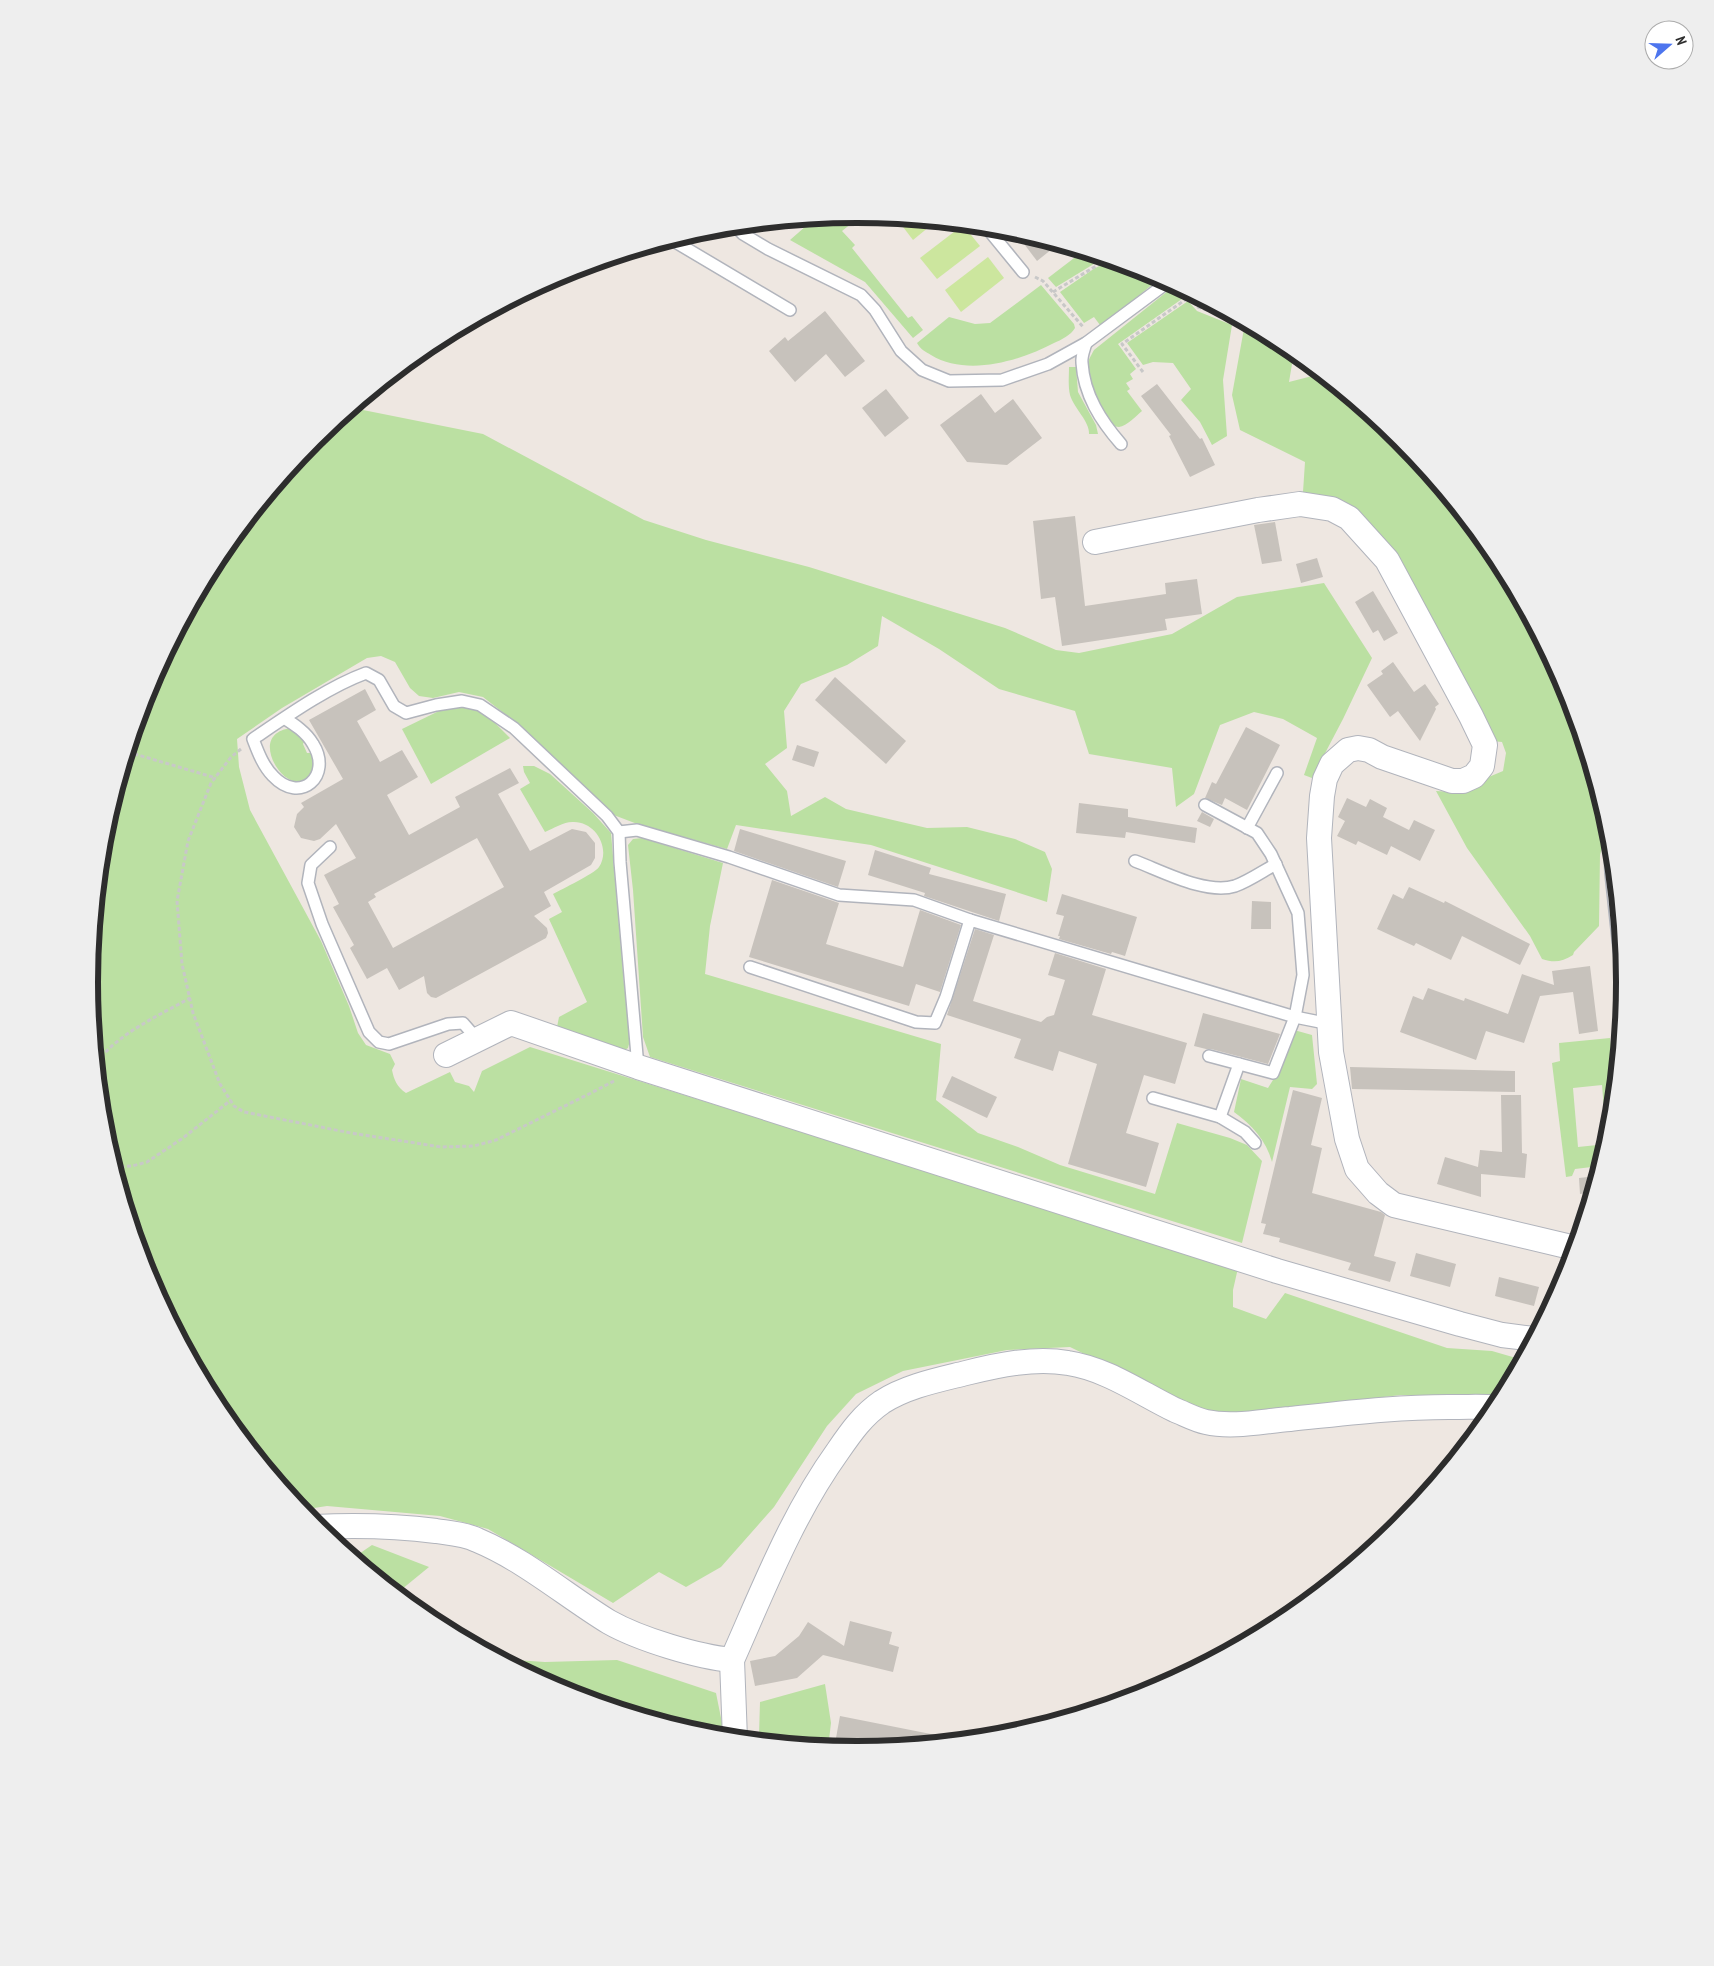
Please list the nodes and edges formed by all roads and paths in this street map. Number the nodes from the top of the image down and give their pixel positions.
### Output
1 (742, 233) edge
2 (994, 236) edge
3 (680, 245) edge
4 (1100, 264) edge
5 (1023, 272) joint
6 (1161, 287) edge
7 (1054, 292) junction
8 (1186, 299) edge
9 (1195, 303) edge
10 (790, 310) dead end
11 (1212, 312) edge
12 (1089, 341) junction
13 (1143, 372) dead end
14 (1121, 444) dead end
15 (1095, 542) dead end
16 (284, 718) junction
17 (253, 739) junction
18 (133, 754) edge
19 (1278, 773) dead end
20 (216, 778) junction
21 (1205, 805) dead end
22 (1247, 828) junction
23 (619, 832) junction
24 (330, 847) dead end
25 (1135, 861) dead end
26 (1276, 864) junction
27 (970, 920) junction
28 (750, 967) dead end
29 (190, 998) junction
30 (1295, 1017) junction
31 (1330, 1024) junction
32 (477, 1039) junction
33 (446, 1055) dead end
34 (101, 1056) edge
35 (1209, 1056) dead end
36 (1239, 1064) junction
37 (638, 1067) junction
38 (1154, 1098) dead end
39 (230, 1100) junction
40 (1220, 1117) junction
41 (1255, 1143) dead end
42 (120, 1167) edge
43 (1569, 1246) edge
44 (1528, 1338) edge
45 (1487, 1408) edge
46 (327, 1527) edge
47 (732, 1660) junction
48 (735, 1732) edge

1 - 12 lane
2 - 5 lane
3 - 10 lane
4 - 7 path
5 - 7 path
6 - 12 lane
7 - 12 path
8 - 13 path
9 - 11 path
12 - 14 lane
15 - 31 street
16 - 17 lane
16 - 17 lane
16 - 23 lane
17 - 20 path
18 - 20 path
19 - 22 lane
20 - 29 path
21 - 22 lane
22 - 26 lane
23 - 27 lane
23 - 37 lane
24 - 32 lane
25 - 26 lane
26 - 30 lane
27 - 28 lane
27 - 30 lane
29 - 34 path
29 - 39 path
30 - 31 lane
30 - 36 lane
31 - 43 street
32 - 33 street
32 - 37 street
35 - 36 lane
36 - 40 lane
37 - 39 path
37 - 44 street
38 - 40 lane
39 - 42 path
40 - 41 lane
45 - 47 street
46 - 47 street
47 - 48 street

